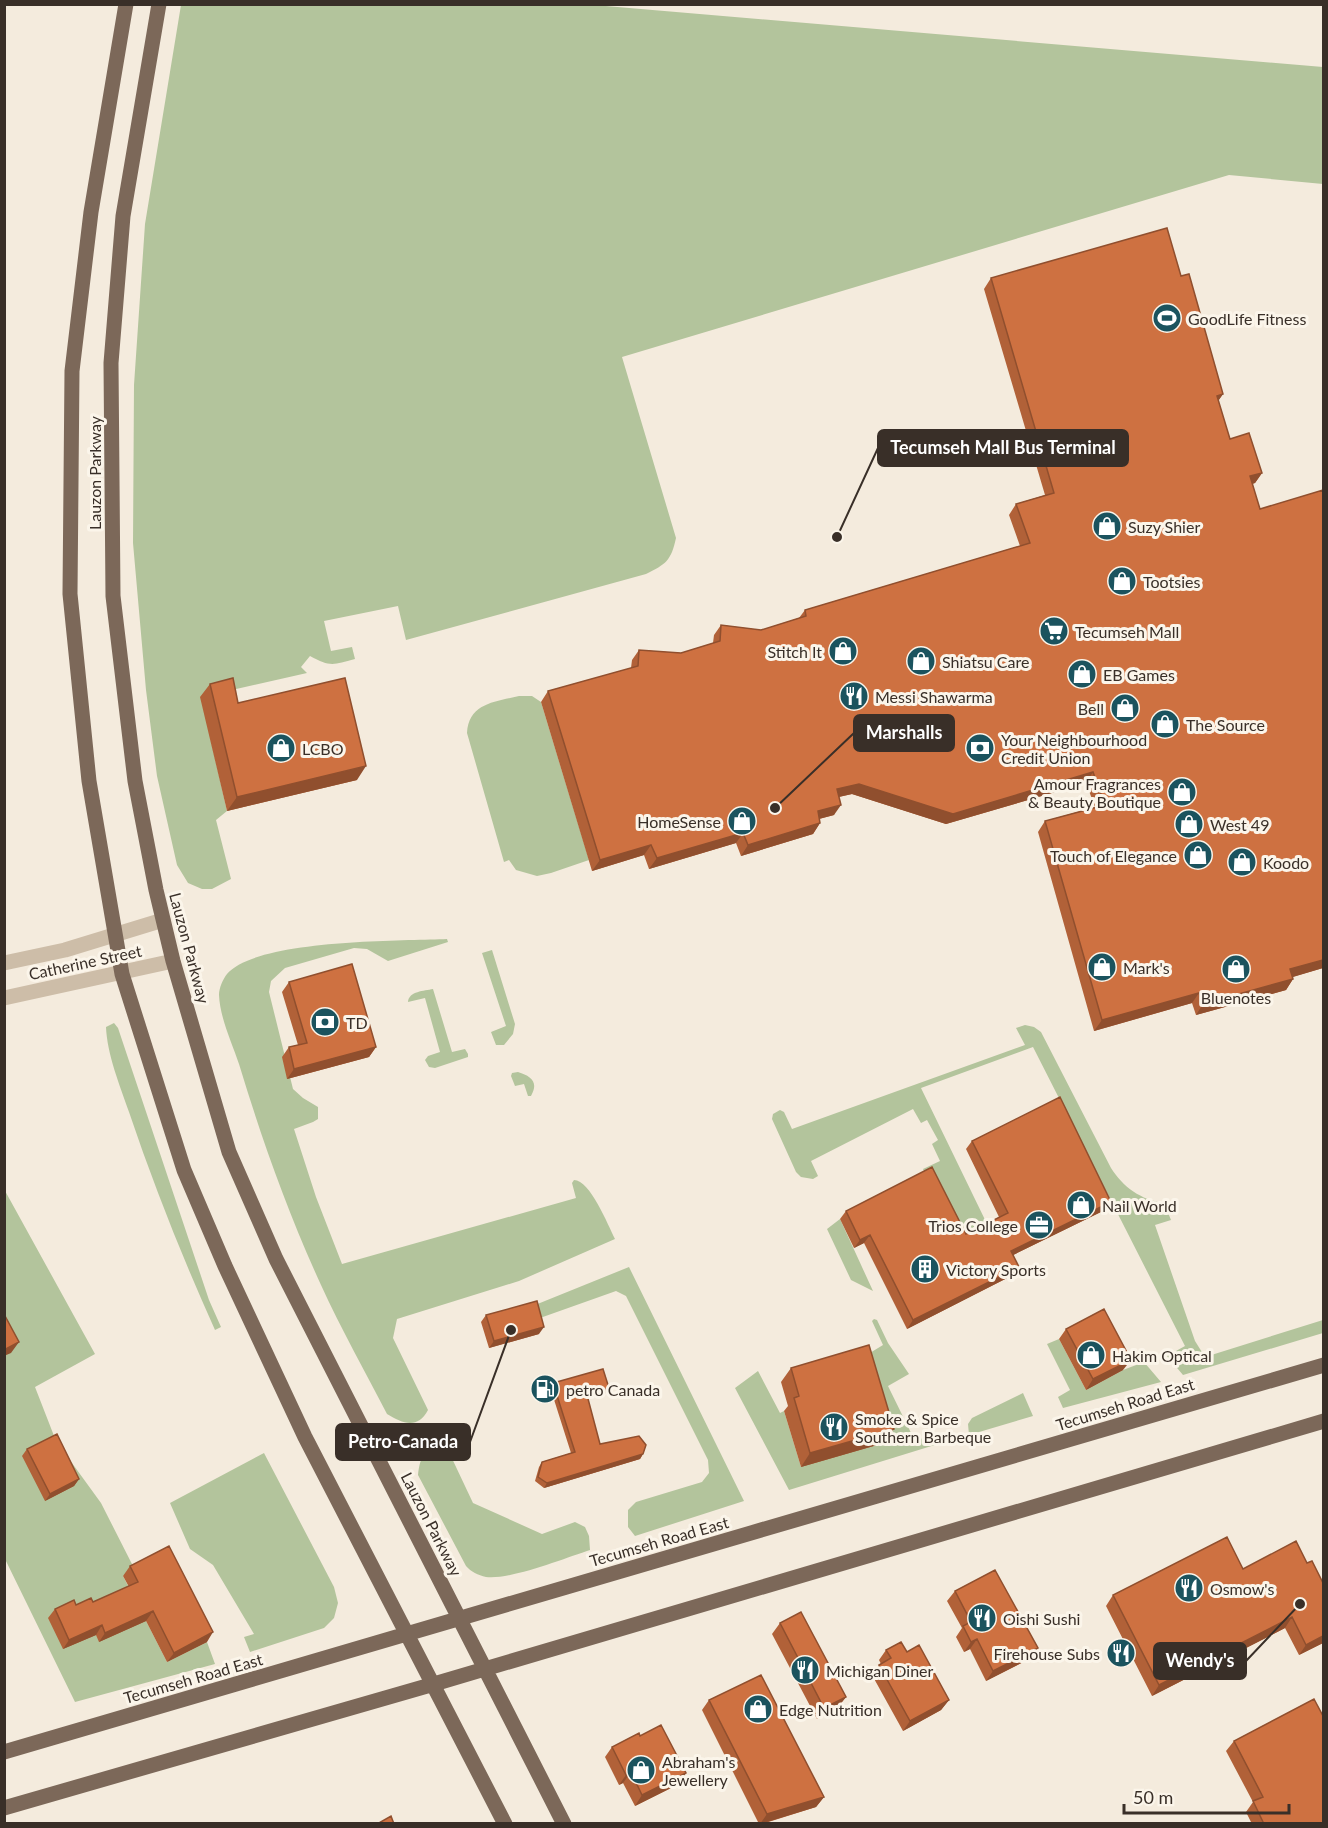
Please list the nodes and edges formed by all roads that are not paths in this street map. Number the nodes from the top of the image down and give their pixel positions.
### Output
1 (126, 4) edge
2 (159, 4) edge
3 (163, 920) junction
4 (115, 934) junction
5 (173, 961) junction
6 (4, 963) edge
7 (122, 974) junction
8 (4, 998) edge
9 (1323, 1365) edge
10 (1323, 1421) edge
11 (460, 1618) junction
12 (408, 1634) junction
13 (485, 1669) junction
14 (434, 1684) junction
15 (4, 1752) edge
16 (4, 1808) edge
17 (505, 1824) edge
18 (564, 1824) edge

1 - 4 main road, Lauzon Parkway
2 - 3 main road, Lauzon Parkway
3 - 4 street, Catherine Street
3 - 5 main road, Lauzon Parkway
4 - 6 street, Catherine Street
4 - 7 main road, Lauzon Parkway
5 - 7 street, Catherine Street
5 - 11 main road, Lauzon Parkway
7 - 8 street, Catherine Street
7 - 12 main road, Lauzon Parkway
9 - 11 main road, Tecumseh Road East
10 - 13 main road
11 - 12 main road, Tecumseh Road East
11 - 13 main road, Lauzon Parkway
12 - 14 main road, Lauzon Parkway
12 - 15 main road, Tecumseh Road East
13 - 14 main road
13 - 18 main road, Lauzon Parkway
14 - 16 main road
14 - 17 main road, Lauzon Parkway

